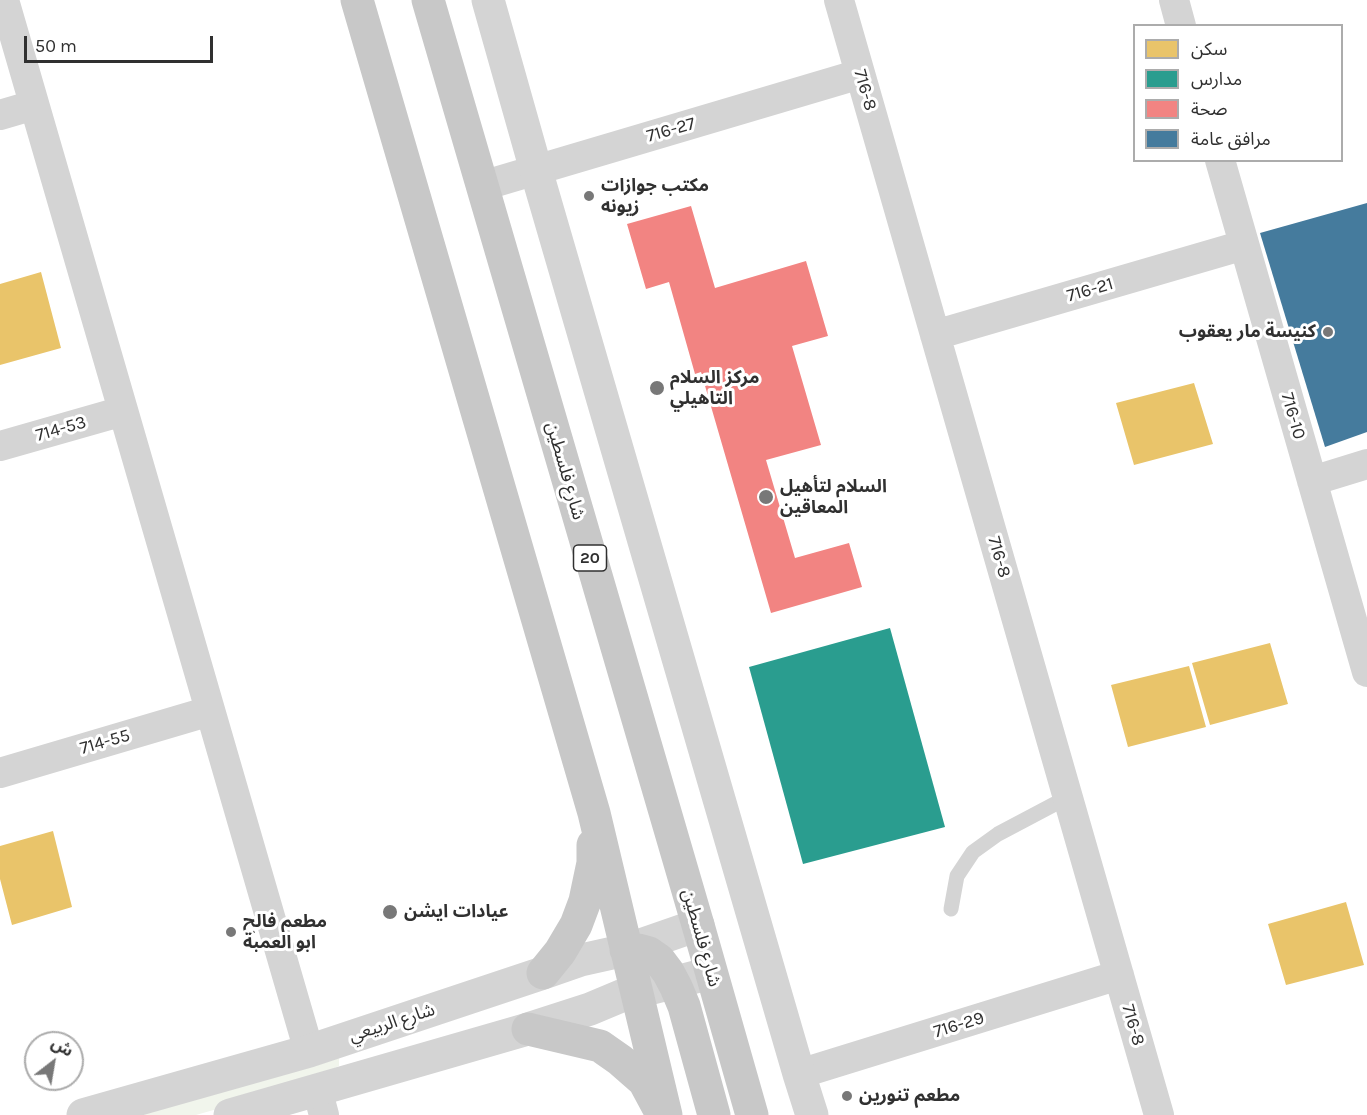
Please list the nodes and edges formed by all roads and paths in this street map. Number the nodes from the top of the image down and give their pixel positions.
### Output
1 (4, 0) edge
2 (357, 0) edge
3 (428, 0) edge
4 (488, 0) edge
5 (839, 0) edge
6 (1174, 0) edge
7 (1180, 24) edge
8 (860, 74) junction
9 (34, 105) junction
10 (0, 115) edge
11 (1221, 162) edge
12 (536, 170) junction
13 (482, 186) junction
14 (1244, 245) junction
15 (935, 335) junction
16 (123, 411) junction
17 (0, 446) edge
18 (1367, 464) edge
19 (1312, 481) junction
20 (1367, 672) edge
21 (210, 711) junction
22 (0, 773) edge
23 (1068, 797) junction
24 (594, 813) junction
25 (951, 909) dead end
26 (698, 925) junction
27 (626, 950) junction
28 (543, 973) junction
29 (711, 973) junction
30 (1119, 975) junction
31 (674, 982) junction
32 (636, 992) junction
33 (528, 1029) junction
34 (309, 1051) junction
35 (799, 1074) junction
36 (321, 1102) edge
37 (83, 1115) edge
38 (230, 1115) edge
39 (664, 1115) edge
40 (714, 1115) edge
41 (752, 1115) edge
42 (812, 1115) edge
43 (1159, 1115) edge

1 - 9 street
2 - 24 main road
3 - 13 main road, شارع فلسطين / 20
4 - 12 street
5 - 8 street, 716-8
6 - 7 street
8 - 12 street, 716-27
8 - 15 street, 716-8
9 - 10 street
9 - 16 street
11 - 14 street, 716-10
12 - 13 street, 716-27
12 - 35 street
13 - 26 main road, شارع فلسطين / 20
14 - 15 street, 716-21
14 - 19 street, 716-10
15 - 23 street, 716-8
16 - 17 street, 714-53
16 - 21 street
18 - 19 street
19 - 20 street, 716-10
21 - 22 street, 714-55
21 - 34 street
23 - 25 lane
23 - 30 street, 716-8
24 - 27 main road
24 - 28 main road
26 - 27 street, شارع الربيعي
26 - 29 main road, شارع فلسطين / 20
27 - 28 street, شارع الربيعي
27 - 31 main road
27 - 32 main road
28 - 34 street, شارع الربيعي
29 - 31 street
29 - 41 main road, شارع فلسطين / 20
30 - 35 street, 716-29
30 - 43 street, 716-8
31 - 32 street
31 - 40 main road
32 - 33 street
32 - 39 main road
33 - 36 street
33 - 39 main road
34 - 37 street, شارع الربيعي
35 - 42 street
36 - 38 street

